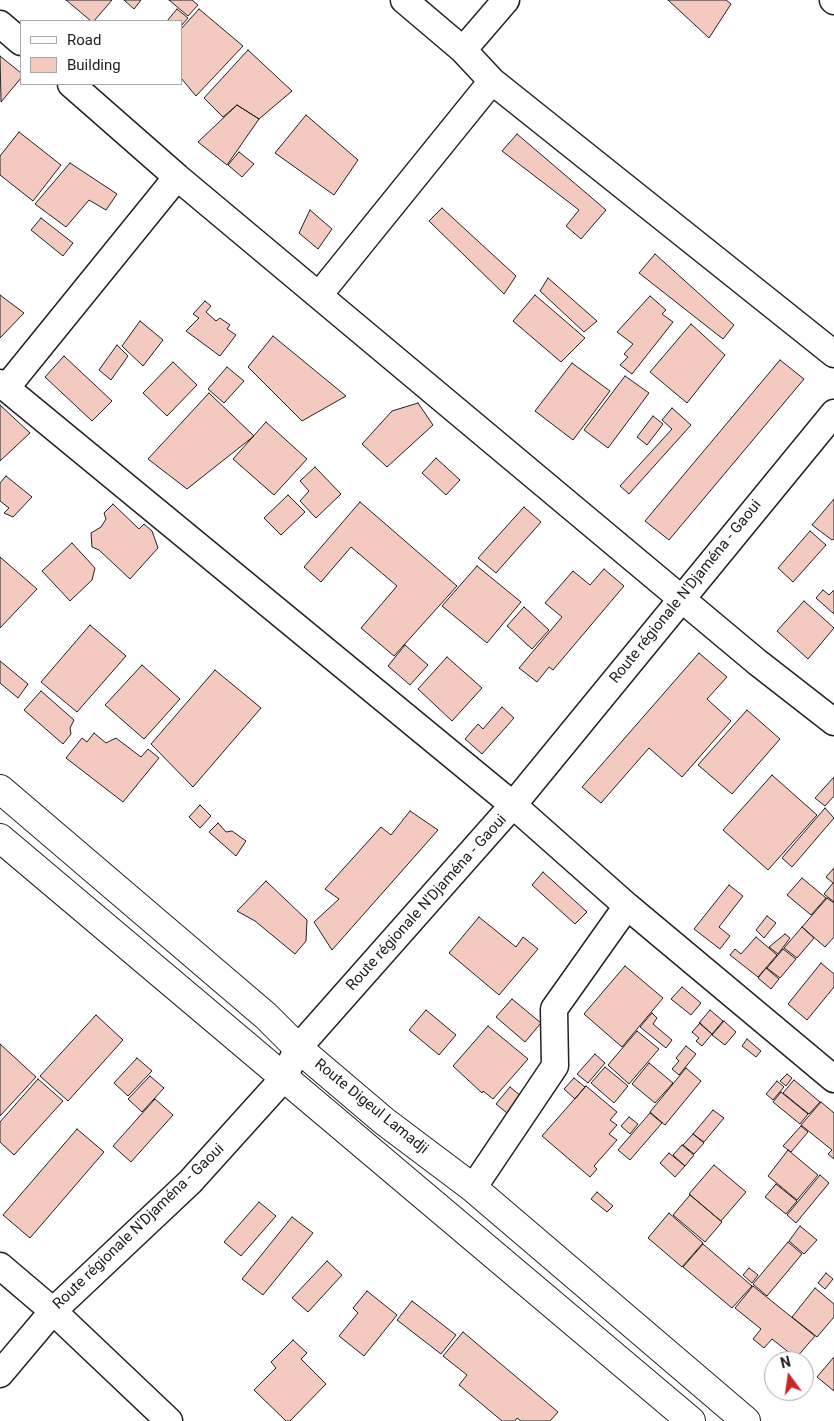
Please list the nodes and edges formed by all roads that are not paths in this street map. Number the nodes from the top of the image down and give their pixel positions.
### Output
1 (404, 0) edge
2 (506, 0) edge
3 (0, 24) edge
4 (20, 41) edge
5 (463, 50) junction
6 (492, 81) junction
7 (72, 85) edge
8 (177, 177) junction
9 (319, 295) junction
10 (834, 354) edge
11 (3, 385) edge
12 (834, 413) edge
13 (681, 597) junction
14 (834, 722) edge
15 (0, 789) edge
16 (513, 805) junction
17 (0, 838) edge
18 (627, 906) junction
19 (298, 1048) junction
20 (283, 1079) junction
21 (834, 1080) edge
22 (473, 1188) junction
23 (0, 1266) edge
24 (53, 1311) junction
25 (0, 1374) edge
26 (169, 1421) edge
27 (691, 1421) edge
28 (746, 1421) edge

1 - 5 street
2 - 5 street
3 - 4 street
5 - 6 street
6 - 9 street
6 - 10 street
7 - 8 street
8 - 9 street
8 - 11 street
9 - 13 street
11 - 16 street
12 - 13 street, Route régionale N'Djaména - Gaoui
13 - 14 street
13 - 16 street, Route régionale N'Djaména - Gaoui
15 - 19 main road, Route Digeul Lamadji
16 - 18 street
16 - 19 street, Route régionale N'Djaména - Gaoui
17 - 20 main road
18 - 21 street
18 - 22 street
19 - 20 street, Route régionale N'Djaména - Gaoui
19 - 22 main road, Route Digeul Lamadji
20 - 24 street, Route régionale N'Djaména - Gaoui
20 - 27 main road
22 - 28 main road, Route Digeul Lamadji
23 - 24 street
24 - 25 street, Route régionale N'Djaména - Gaoui
24 - 26 street

